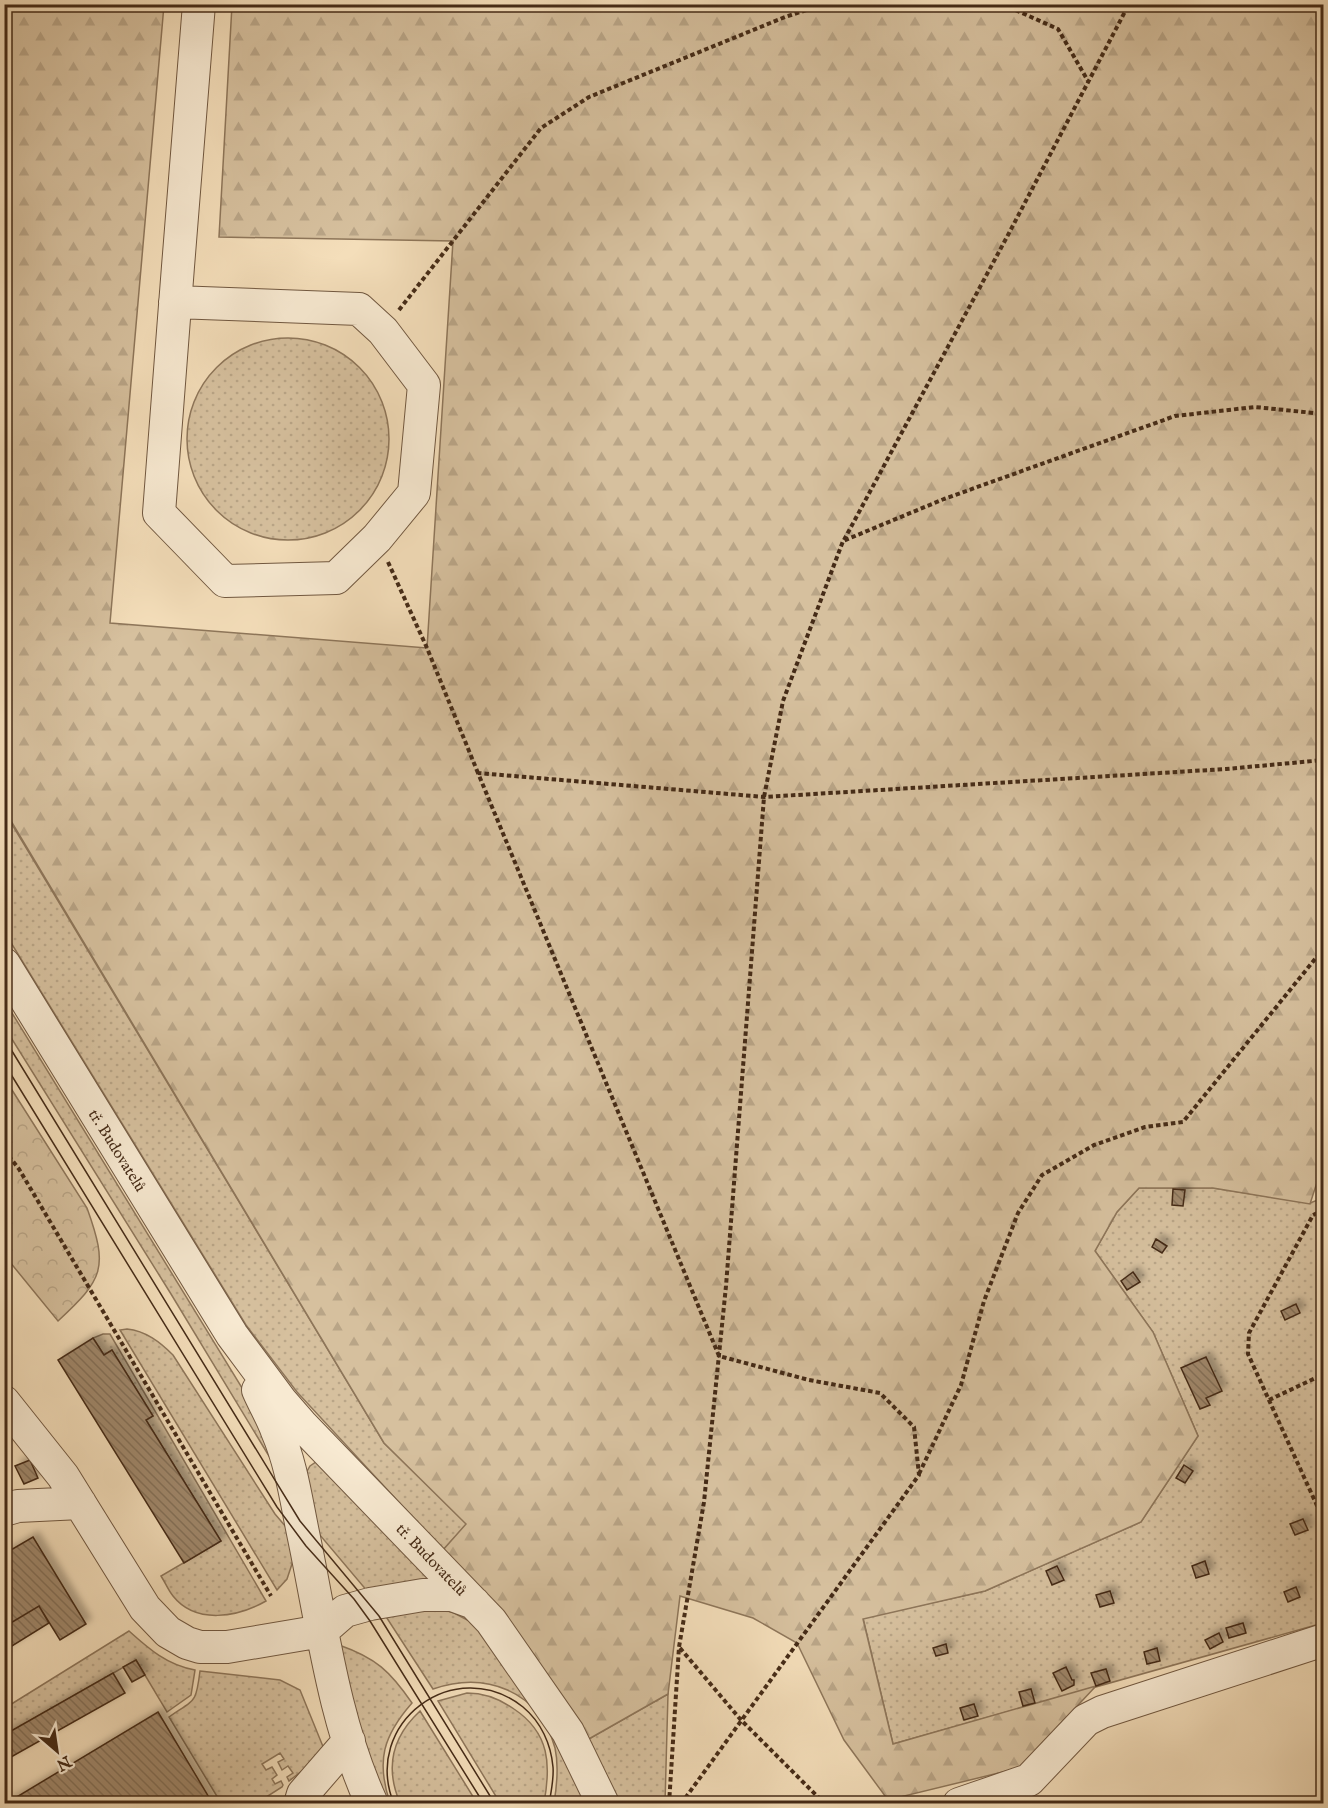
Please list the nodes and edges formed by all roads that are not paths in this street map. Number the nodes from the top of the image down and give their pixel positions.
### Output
1 (200, 4) edge
2 (175, 302) junction
3 (4, 964) edge
4 (232, 1335) junction
5 (4, 1402) edge
6 (80, 1503) junction
7 (4, 1510) edge
8 (474, 1603) junction
9 (322, 1631) junction
10 (1323, 1640) edge
11 (349, 1741) junction
12 (300, 1803) edge
13 (372, 1803) edge
14 (603, 1803) edge
15 (959, 1803) edge

1 - 2 street
2 - 2 street
3 - 4 street, tř. Budovatelů
4 - 8 street, tř. Budovatelů
4 - 9 street, tř. Budovatelů
5 - 6 street
6 - 7 street
6 - 9 street
8 - 9 street
8 - 14 street, tř. Budovatelů
9 - 11 street, tř. Budovatelů
10 - 15 street
11 - 12 street
11 - 13 street, tř. Budovatelů

